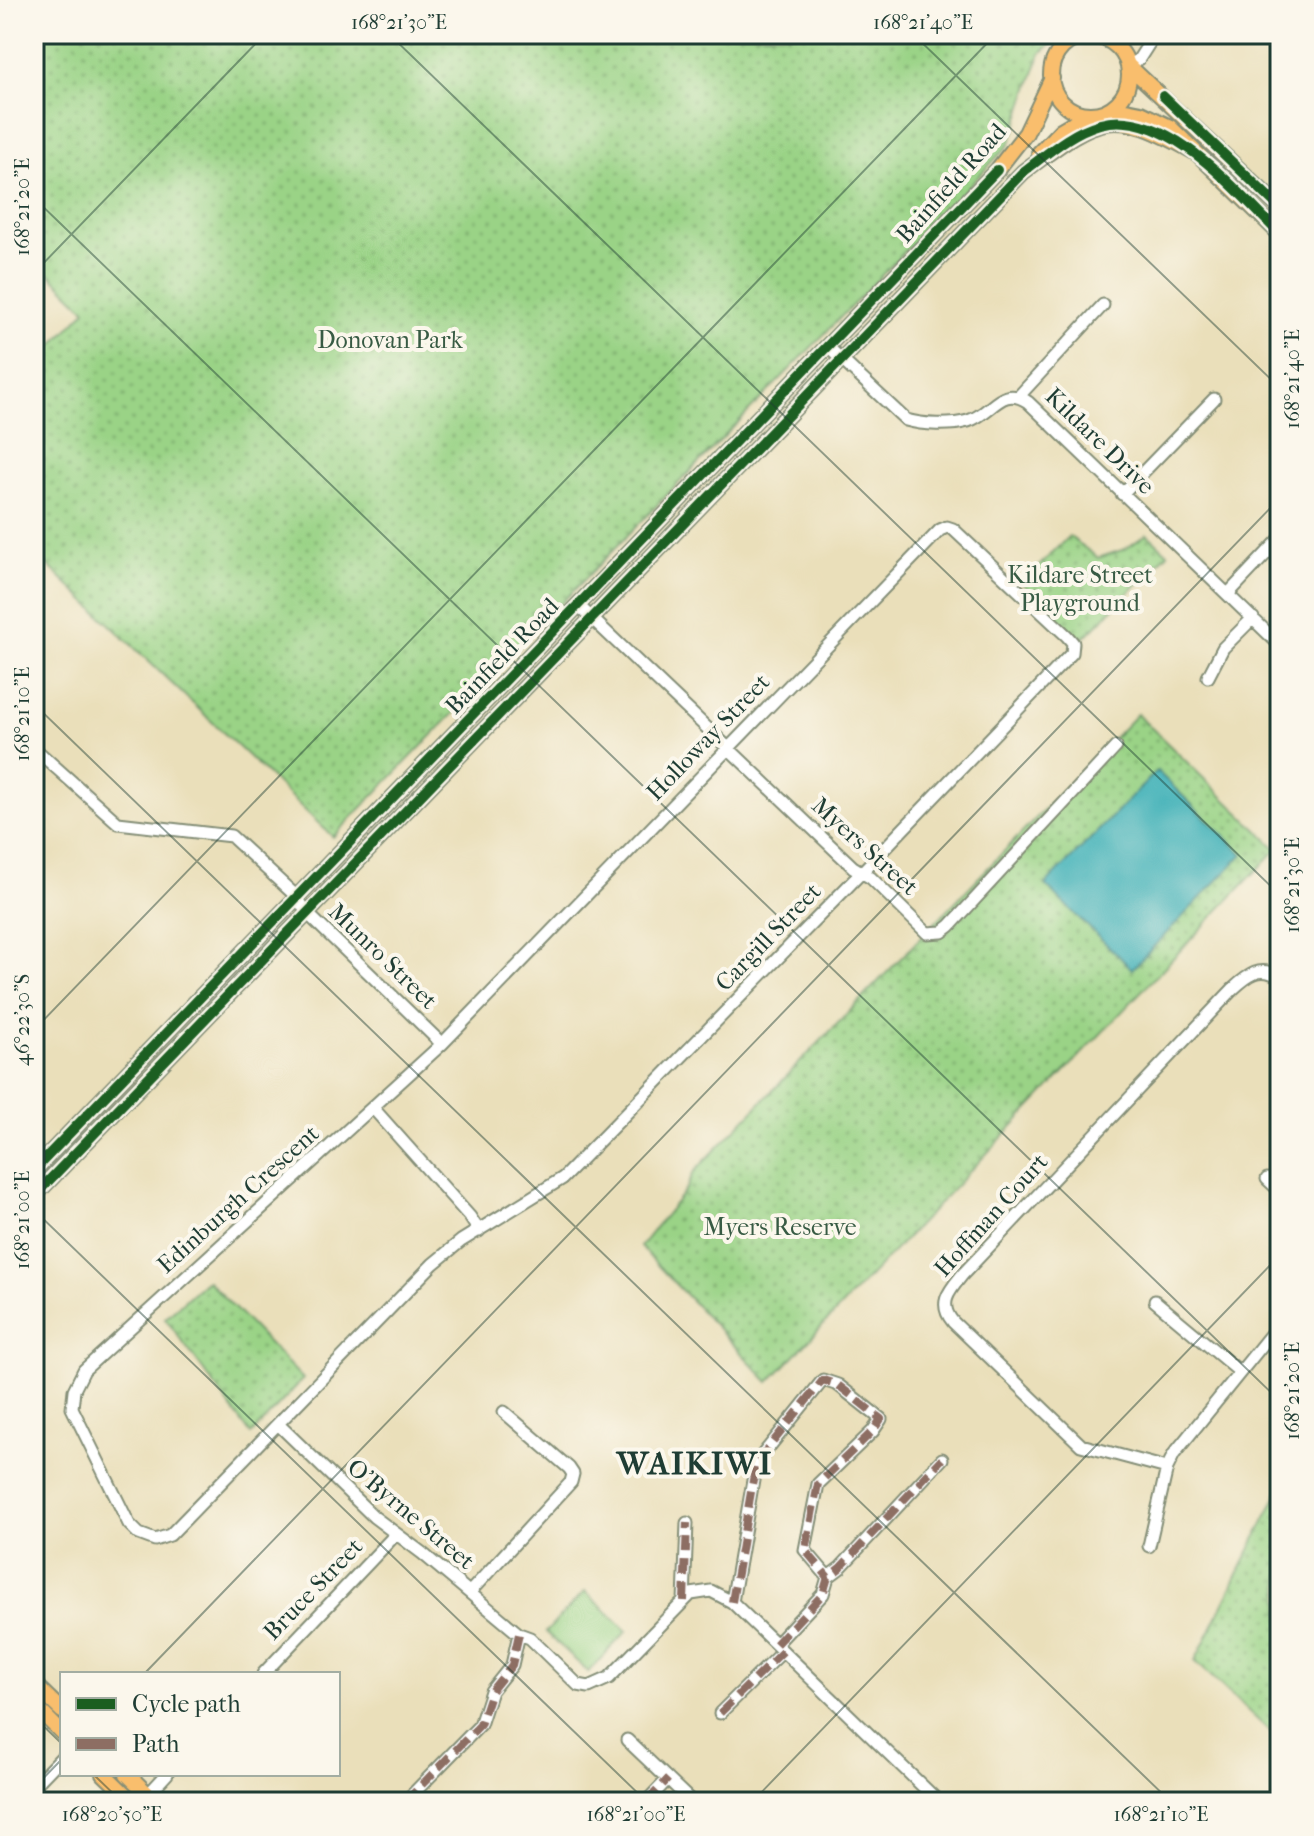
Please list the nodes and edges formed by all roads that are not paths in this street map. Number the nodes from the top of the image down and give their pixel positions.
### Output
1 (1155, 34) edge
2 (1093, 35) edge
3 (1128, 65) junction
4 (1052, 78) junction
5 (1105, 111) junction
6 (1088, 114) junction
7 (1196, 153) junction
8 (1023, 172) junction
9 (1252, 181) junction
10 (1239, 194) junction
11 (1280, 208) edge
12 (1280, 234) edge
13 (1103, 305) dead end
14 (828, 347) junction
15 (841, 360) junction
16 (1019, 396) junction
17 (1214, 399) dead end
18 (1122, 494) junction
19 (1280, 539) edge
20 (1228, 594) junction
21 (579, 606) junction
22 (592, 618) junction
23 (1253, 618) junction
24 (1280, 645) edge
25 (1072, 653) joint
26 (1208, 677) dead end
27 (1116, 747) dead end
28 (34, 748) edge
29 (728, 748) junction
30 (435, 755) junction
31 (447, 767) junction
32 (862, 872) junction
33 (297, 897) junction
34 (306, 912) junction
35 (1280, 978) edge
36 (158, 1041) junction
37 (442, 1044) junction
38 (171, 1053) junction
39 (373, 1108) junction
40 (34, 1170) edge
41 (1267, 1179) dead end
42 (1280, 1191) edge
43 (34, 1196) edge
44 (479, 1231) junction
45 (1155, 1301) dead end
46 (1280, 1323) edge
47 (1240, 1372) junction
48 (504, 1412) dead end
49 (278, 1424) junction
50 (942, 1459) dead end
51 (1167, 1468) junction
52 (687, 1523) dead end
53 (396, 1534) junction
54 (1149, 1546) dead end
55 (828, 1577) junction
56 (470, 1592) junction
57 (684, 1601) junction
58 (732, 1602) junction
59 (519, 1634) junction
60 (779, 1648) junction
61 (265, 1672) edge
62 (34, 1684) edge
63 (34, 1705) edge
64 (60, 1709) edge
65 (720, 1713) dead end
66 (60, 1731) edge
67 (627, 1740) dead end
68 (60, 1759) edge
69 (106, 1776) edge
70 (129, 1776) edge
71 (166, 1776) edge
72 (668, 1779) junction
73 (34, 1786) edge
74 (688, 1798) edge
75 (148, 1800) edge
76 (133, 1802) edge
77 (405, 1802) edge
78 (646, 1802) edge
79 (939, 1802) edge

1 - 3 street
2 - 3 main road, Bainfield Road
2 - 4 main road, Bainfield Road
3 - 5 main road
3 - 9 main road, Bainfield Road
4 - 6 main road
4 - 14 main road, Bainfield Road
5 - 6 main road, Bainfield Road
5 - 7 main road, Bainfield Road
6 - 8 main road, Bainfield Road
7 - 8 main road, Bainfield Road
7 - 10 main road
8 - 15 main road, Bainfield Road
9 - 10 main road
9 - 11 main road, Bainfield Road
10 - 12 main road
13 - 16 street
14 - 15 street, Kildare Drive
14 - 21 main road, Bainfield Road
15 - 16 street, Kildare Drive
15 - 22 main road, Bainfield Road
16 - 18 street, Kildare Drive
17 - 18 street
18 - 20 street, Kildare Drive
19 - 20 street
20 - 23 street, Kildare Drive
21 - 22 street, Myers Street
21 - 30 main road, Bainfield Road
22 - 29 street, Myers Street
22 - 31 main road, Bainfield Road
23 - 24 street, Kildare Drive
23 - 26 street
25 - 29 street, Holloway Street
25 - 32 street, Cargill Street
27 - 32 street, Myers Street
28 - 33 street, Munro Street
29 - 32 street, Myers Street
29 - 37 street, Holloway Street
30 - 31 main road
30 - 33 main road, Bainfield Road
31 - 34 main road, Bainfield Road
32 - 44 street, Cargill Street
33 - 34 street, Munro Street
33 - 36 main road, Bainfield Road
34 - 37 street, Munro Street
34 - 38 main road, Bainfield Road
35 - 51 street, Hoffman Court
36 - 38 main road
36 - 40 main road, Bainfield Road
37 - 39 street, Holloway Street
38 - 43 main road, Bainfield Road
39 - 44 street
39 - 49 street, Edinburgh Crescent
41 - 42 street
44 - 49 street, Edinburgh Crescent
45 - 47 street
46 - 47 street
47 - 51 street
48 - 56 street
49 - 53 street, O'Byrne Street
50 - 55 street
51 - 54 street
52 - 57 street
53 - 56 street, O'Byrne Street
53 - 61 street, Bruce Street
55 - 58 street
55 - 60 street
56 - 59 street, O'Byrne Street
57 - 58 street
57 - 59 street, O'Byrne Street
58 - 60 street
59 - 77 street
60 - 65 street
60 - 79 street
62 - 64 main road
63 - 66 main road
67 - 72 street
68 - 73 street
69 - 76 main road
70 - 75 main road
71 - 75 street
72 - 74 street
72 - 78 street

